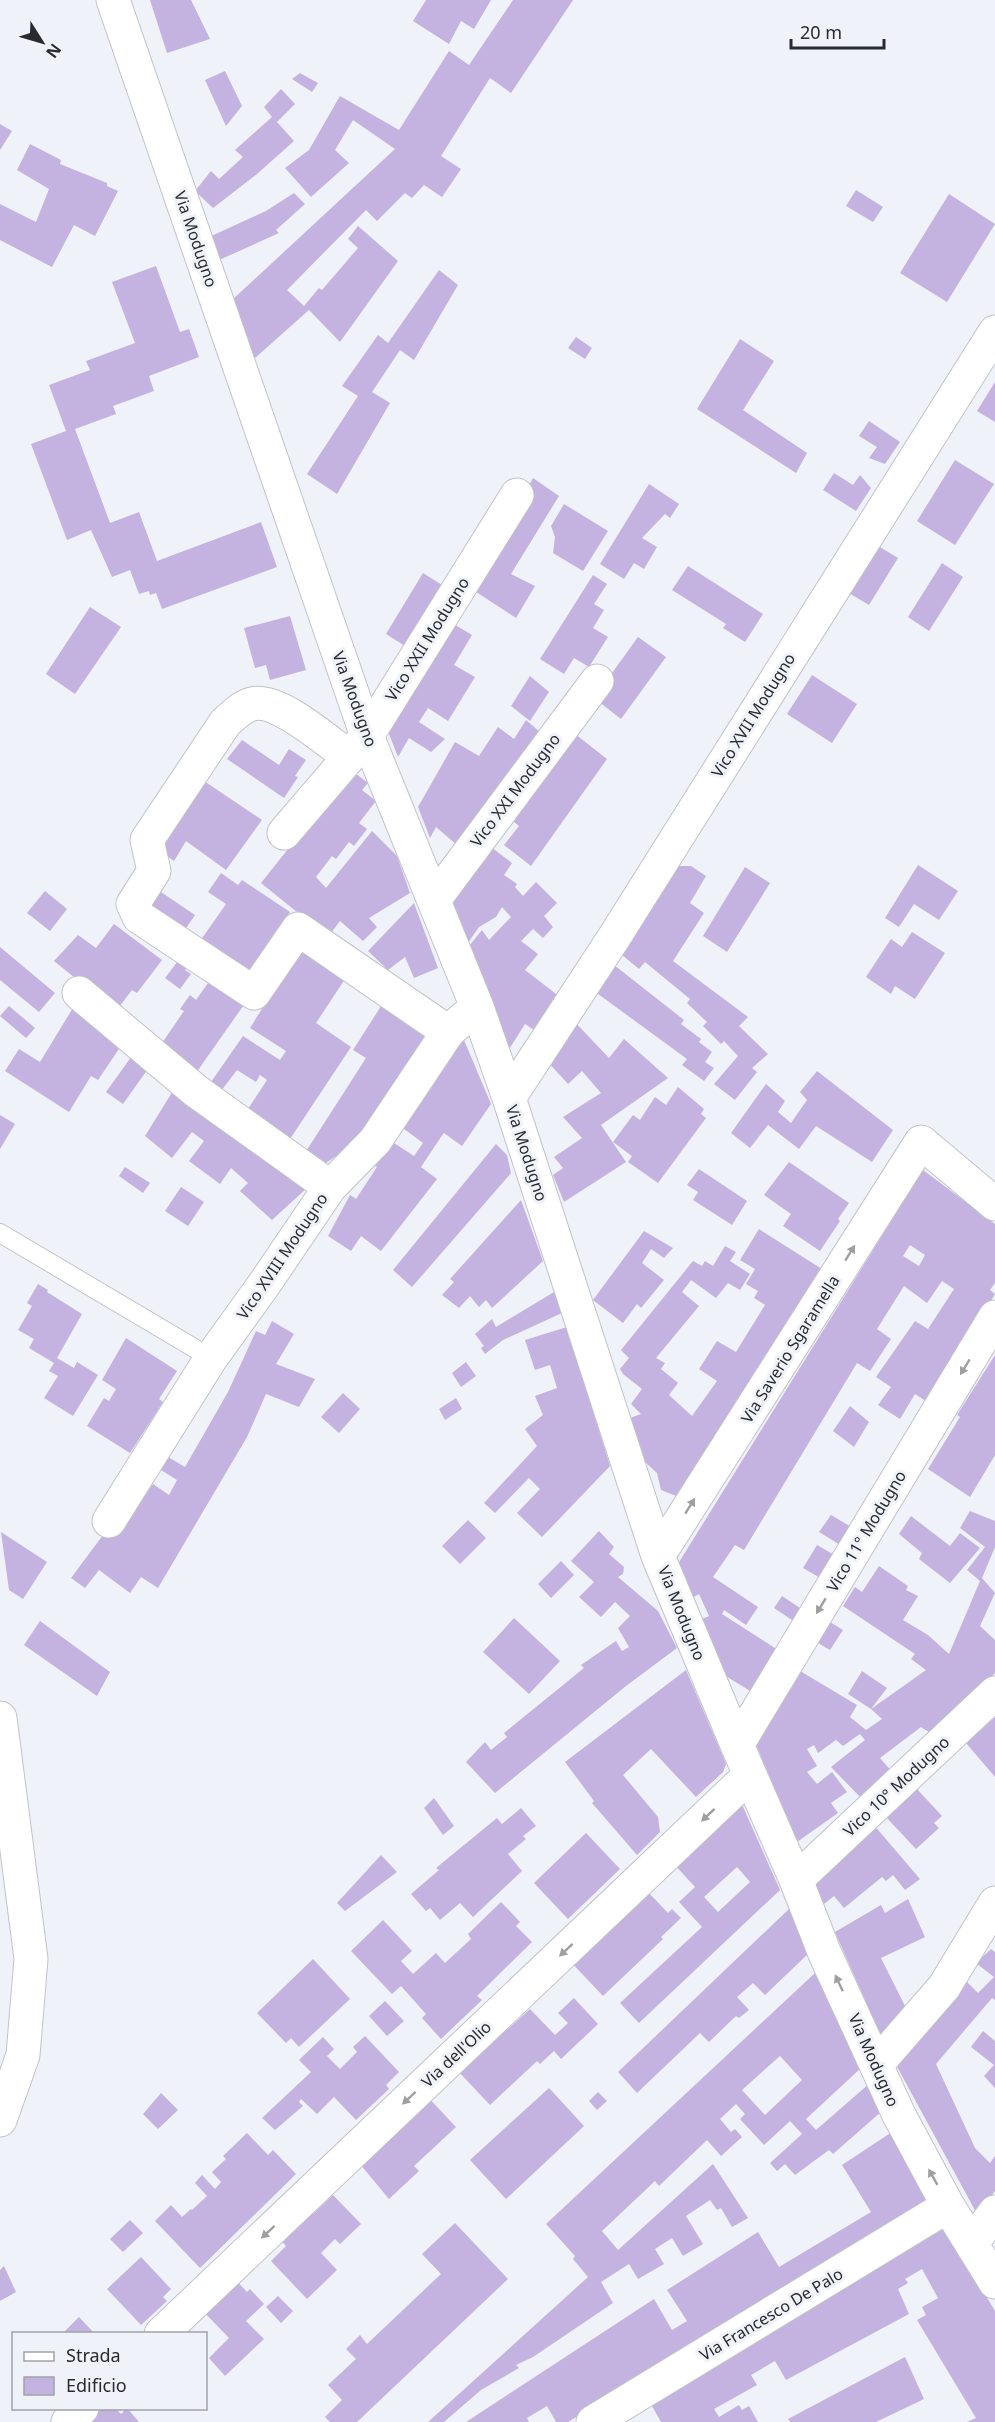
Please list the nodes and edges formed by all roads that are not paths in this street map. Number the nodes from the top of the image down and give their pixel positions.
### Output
1 (113, 0) edge
2 (995, 332) edge
3 (517, 495) dead end
4 (597, 681) dead end
5 (358, 747) junction
6 (284, 833) dead end
7 (434, 900) junction
8 (79, 993) dead end
9 (477, 1007) junction
10 (448, 1032) junction
11 (509, 1098) junction
12 (330, 1187) junction
13 (995, 1203) edge
14 (0, 1233) edge
15 (995, 1317) edge
16 (211, 1358) junction
17 (109, 1521) dead end
18 (658, 1556) junction
19 (995, 1693) edge
20 (0, 1720) edge
21 (737, 1744) junction
22 (750, 1775) junction
23 (796, 1880) junction
24 (995, 1904) edge
25 (877, 2064) junction
26 (0, 2120) edge
27 (948, 2206) junction
28 (995, 2212) edge
29 (972, 2243) junction
30 (995, 2282) edge
31 (163, 2332) edge
32 (81, 2410) edge
33 (68, 2422) edge
34 (593, 2422) edge

1 - 5 main road, Via Modugno
2 - 11 main road, Vico XVII Modugno
3 - 5 main road, Vico XXII Modugno
4 - 7 main road, Vico XXI Modugno
5 - 6 main road, Vico XXII Modugno
5 - 7 main road, Via Modugno
5 - 10 main road
7 - 9 main road, Via Modugno
8 - 12 main road
9 - 10 main road, Vico XVIII Modugno
9 - 11 main road, Via Modugno
10 - 12 main road, Vico XVIII Modugno
11 - 18 main road, Via Modugno
12 - 16 main road, Vico XVIII Modugno
18 -> 13 main road, Via Saverio Sgaramella
14 - 16 lane
15 -> 21 main road, Vico 11° Modugno
16 - 17 main road, Vico XVIII Modugno
18 - 21 main road, Via Modugno
19 - 23 main road, Vico 10° Modugno
20 - 26 main road
21 - 22 main road, Via Modugno
22 - 23 main road, Via Modugno
22 -> 31 main road, Via dell'Olio
25 -> 23 main road, Via Modugno
24 - 25 main road
27 -> 25 main road, Via Modugno
27 - 29 main road, Via Modugno
27 - 34 main road, Via Francesco De Palo
28 - 29 main road
29 - 30 main road, Via Modugno
32 - 33 main road

